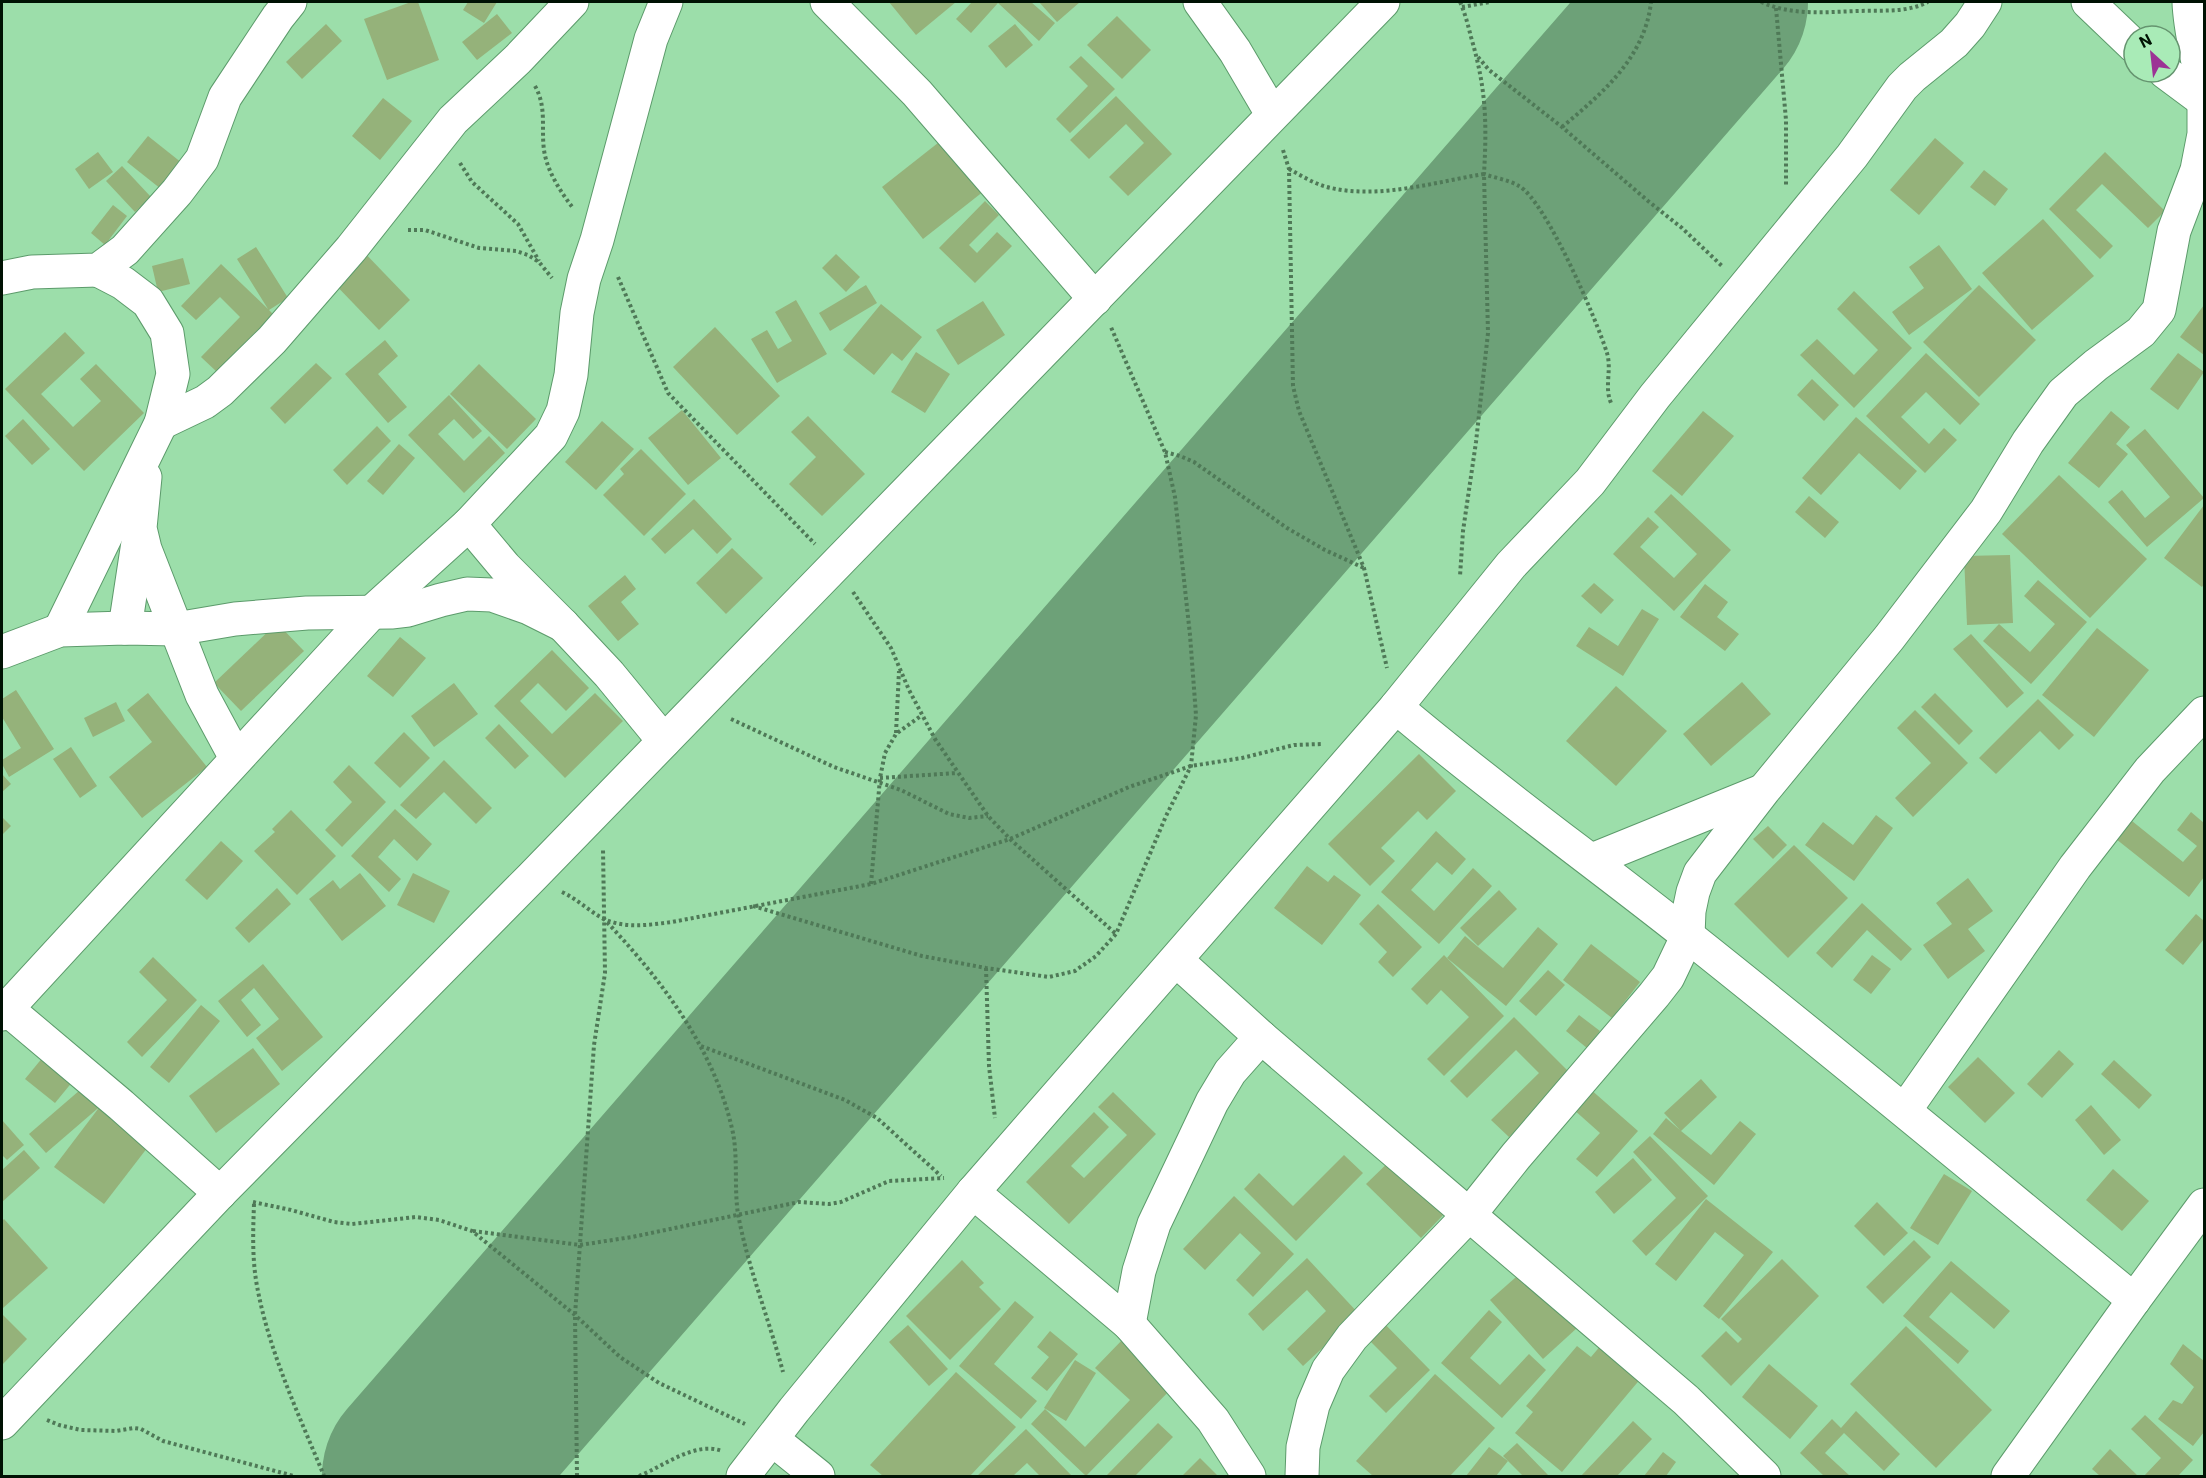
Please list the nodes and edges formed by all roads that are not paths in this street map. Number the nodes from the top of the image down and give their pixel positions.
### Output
1 (290, 2) edge
2 (572, 2) edge
3 (666, 2) edge
4 (828, 2) edge
5 (1200, 2) edge
6 (1383, 2) edge
7 (1985, 2) edge
8 (2088, 2) edge
9 (2189, 2) edge
10 (2122, 35) edge
11 (2182, 84) edge
12 (2205, 101) edge
13 (1272, 114) junction
14 (98, 270) junction
15 (2, 278) edge
16 (1095, 298) junction
17 (155, 435) junction
18 (469, 524) junction
19 (140, 528) junction
20 (372, 611) junction
21 (563, 625) junction
22 (125, 628) junction
23 (176, 629) junction
24 (60, 630) junction
25 (2, 652) edge
26 (1396, 707) junction
27 (2205, 713) edge
28 (664, 741) junction
29 (236, 758) junction
30 (1764, 790) junction
31 (1592, 860) junction
32 (1688, 935) junction
33 (1176, 960) junction
34 (4, 1012) edge
35 (1260, 1037) junction
36 (1905, 1110) junction
37 (973, 1192) junction
38 (220, 1193) junction
39 (2205, 1205) edge
40 (1469, 1215) junction
41 (2134, 1300) junction
42 (1129, 1324) junction
43 (9, 1414) edge
44 (757, 1459) edge
45 (1242, 1473) edge
46 (818, 1476) edge
47 (1302, 1476) edge
48 (1764, 1476) edge
49 (2008, 1476) edge

1 - 14 street
2 - 17 street
3 - 18 street
4 - 16 street
5 - 13 street
6 - 13 street
7 - 26 street
8 - 10 street
9 - 12 street
11 - 12 street
12 - 30 street
13 - 16 street
14 - 15 street
14 - 17 street
16 - 28 street
17 - 19 street
17 - 24 street
18 - 20 street
18 - 21 street
19 - 22 street
19 - 23 street
20 - 21 street
20 - 23 street
20 - 29 street
21 - 28 street
22 - 23 street
22 - 24 street
23 - 29 street
24 - 25 street
26 - 31 street
26 - 33 street
27 - 36 street
28 - 38 street
29 - 34 street
30 - 31 street
30 - 32 street
31 - 32 street
32 - 36 street
32 - 40 street
33 - 35 street
33 - 37 street
34 - 38 street
35 - 40 street
35 - 42 street
36 - 41 street
37 - 42 street
37 - 44 street
38 - 43 street
39 - 41 street
40 - 47 street
40 - 48 street
41 - 49 street
42 - 45 street
44 - 46 street

